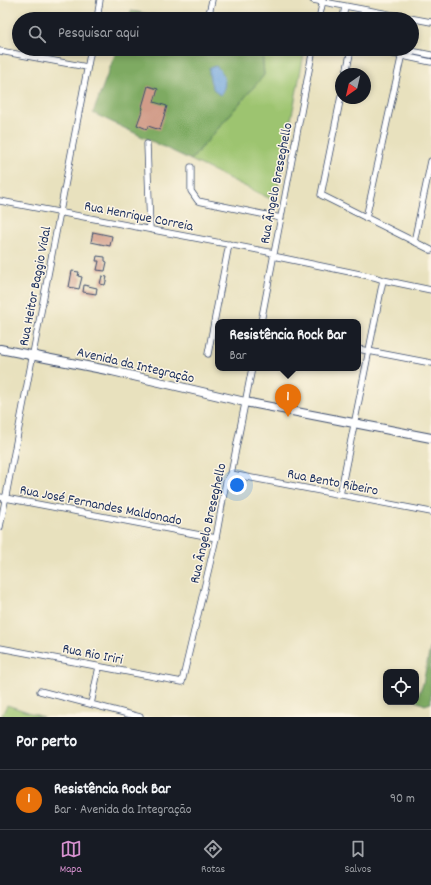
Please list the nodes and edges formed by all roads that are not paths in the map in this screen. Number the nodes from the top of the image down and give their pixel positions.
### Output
1 (100, 0) edge
2 (212, 0) edge
3 (313, 0) edge
4 (322, 1) edge
5 (345, 6) junction
6 (98, 12) edge
7 (209, 12) edge
8 (320, 12) edge
9 (344, 12) edge
10 (377, 12) edge
11 (419, 20) edge
12 (431, 22) edge
13 (0, 51) edge
14 (12, 53) edge
15 (419, 53) edge
16 (431, 55) edge
17 (28, 56) edge
18 (90, 56) edge
19 (312, 56) edge
20 (350, 56) edge
21 (401, 56) edge
22 (415, 56) edge
23 (431, 62) edge
24 (88, 67) junction
25 (347, 68) edge
26 (339, 104) edge
27 (147, 144) dead end
28 (431, 161) edge
29 (191, 167) dead end
30 (0, 201) edge
31 (60, 212) junction
32 (281, 218) junction
33 (366, 218) junction
34 (150, 229) junction
35 (414, 242) junction
36 (229, 244) junction
37 (431, 250) edge
38 (274, 255) junction
39 (383, 280) junction
40 (431, 290) edge
41 (261, 319) edge
42 (0, 349) edge
43 (361, 350) edge
44 (369, 351) junction
45 (208, 354) dead end
46 (33, 355) junction
47 (431, 363) edge
48 (251, 371) edge
49 (245, 402) junction
50 (355, 423) junction
51 (431, 438) edge
52 (231, 474) junction
53 (340, 495) junction
54 (3, 497) edge
55 (431, 512) edge
56 (0, 527) edge
57 (216, 538) junction
58 (0, 648) edge
59 (99, 666) junction
60 (182, 682) joint
61 (40, 691) dead end
62 (90, 704) junction
63 (140, 717) edge

1 - 6 street
2 - 7 street
3 - 4 street
4 - 5 street
4 - 8 street
5 - 9 street
5 - 10 street
11 - 12 street
13 - 14 street
15 - 16 street
17 - 24 street
18 - 24 street, Rua Heitor Baggio Vidal
19 - 32 street, Rua Ângelo Breseghello
20 - 25 street
21 - 33 street
22 - 23 street
24 - 31 street, Rua Heitor Baggio Vidal
26 - 33 street
27 - 34 street
28 - 35 street
29 - 32 street
30 - 31 street, Rua Henrique Correia
31 - 34 street, Rua Henrique Correia
31 - 46 street, Rua Heitor Baggio Vidal
32 - 38 street, Rua Ângelo Breseghello
33 - 35 street
34 - 36 street, Rua Henrique Correia
35 - 37 street
36 - 38 street, Rua Henrique Correia
36 - 45 street
38 - 39 street, Rua Henrique Correia
38 - 41 street, Rua Ângelo Breseghello
39 - 40 street, Rua Henrique Correia
39 - 44 street
42 - 46 main road, Avenida da Integração
43 - 44 street
44 - 47 street
44 - 50 street
46 - 49 main road, Avenida da Integração
46 - 54 street, Rua Heitor Baggio Vidal
48 - 49 street, Rua Ângelo Breseghello
49 - 50 main road, Avenida da Integração
49 - 52 street, Rua Ângelo Breseghello
50 - 51 main road, Avenida da Integração
50 - 53 street
52 - 53 street, Rua Bento Ribeiro
52 - 57 street, Rua Ângelo Breseghello
53 - 55 street, Rua Bento Ribeiro
54 - 56 street, Rua Heitor Baggio Vidal
54 - 57 street, Rua José Fernandes Maldonado
57 - 60 street, Rua Ângelo Breseghello
58 - 59 street, Rua Rio Iriri
59 - 60 street, Rua Rio Iriri
59 - 62 street
61 - 62 street
62 - 63 street

